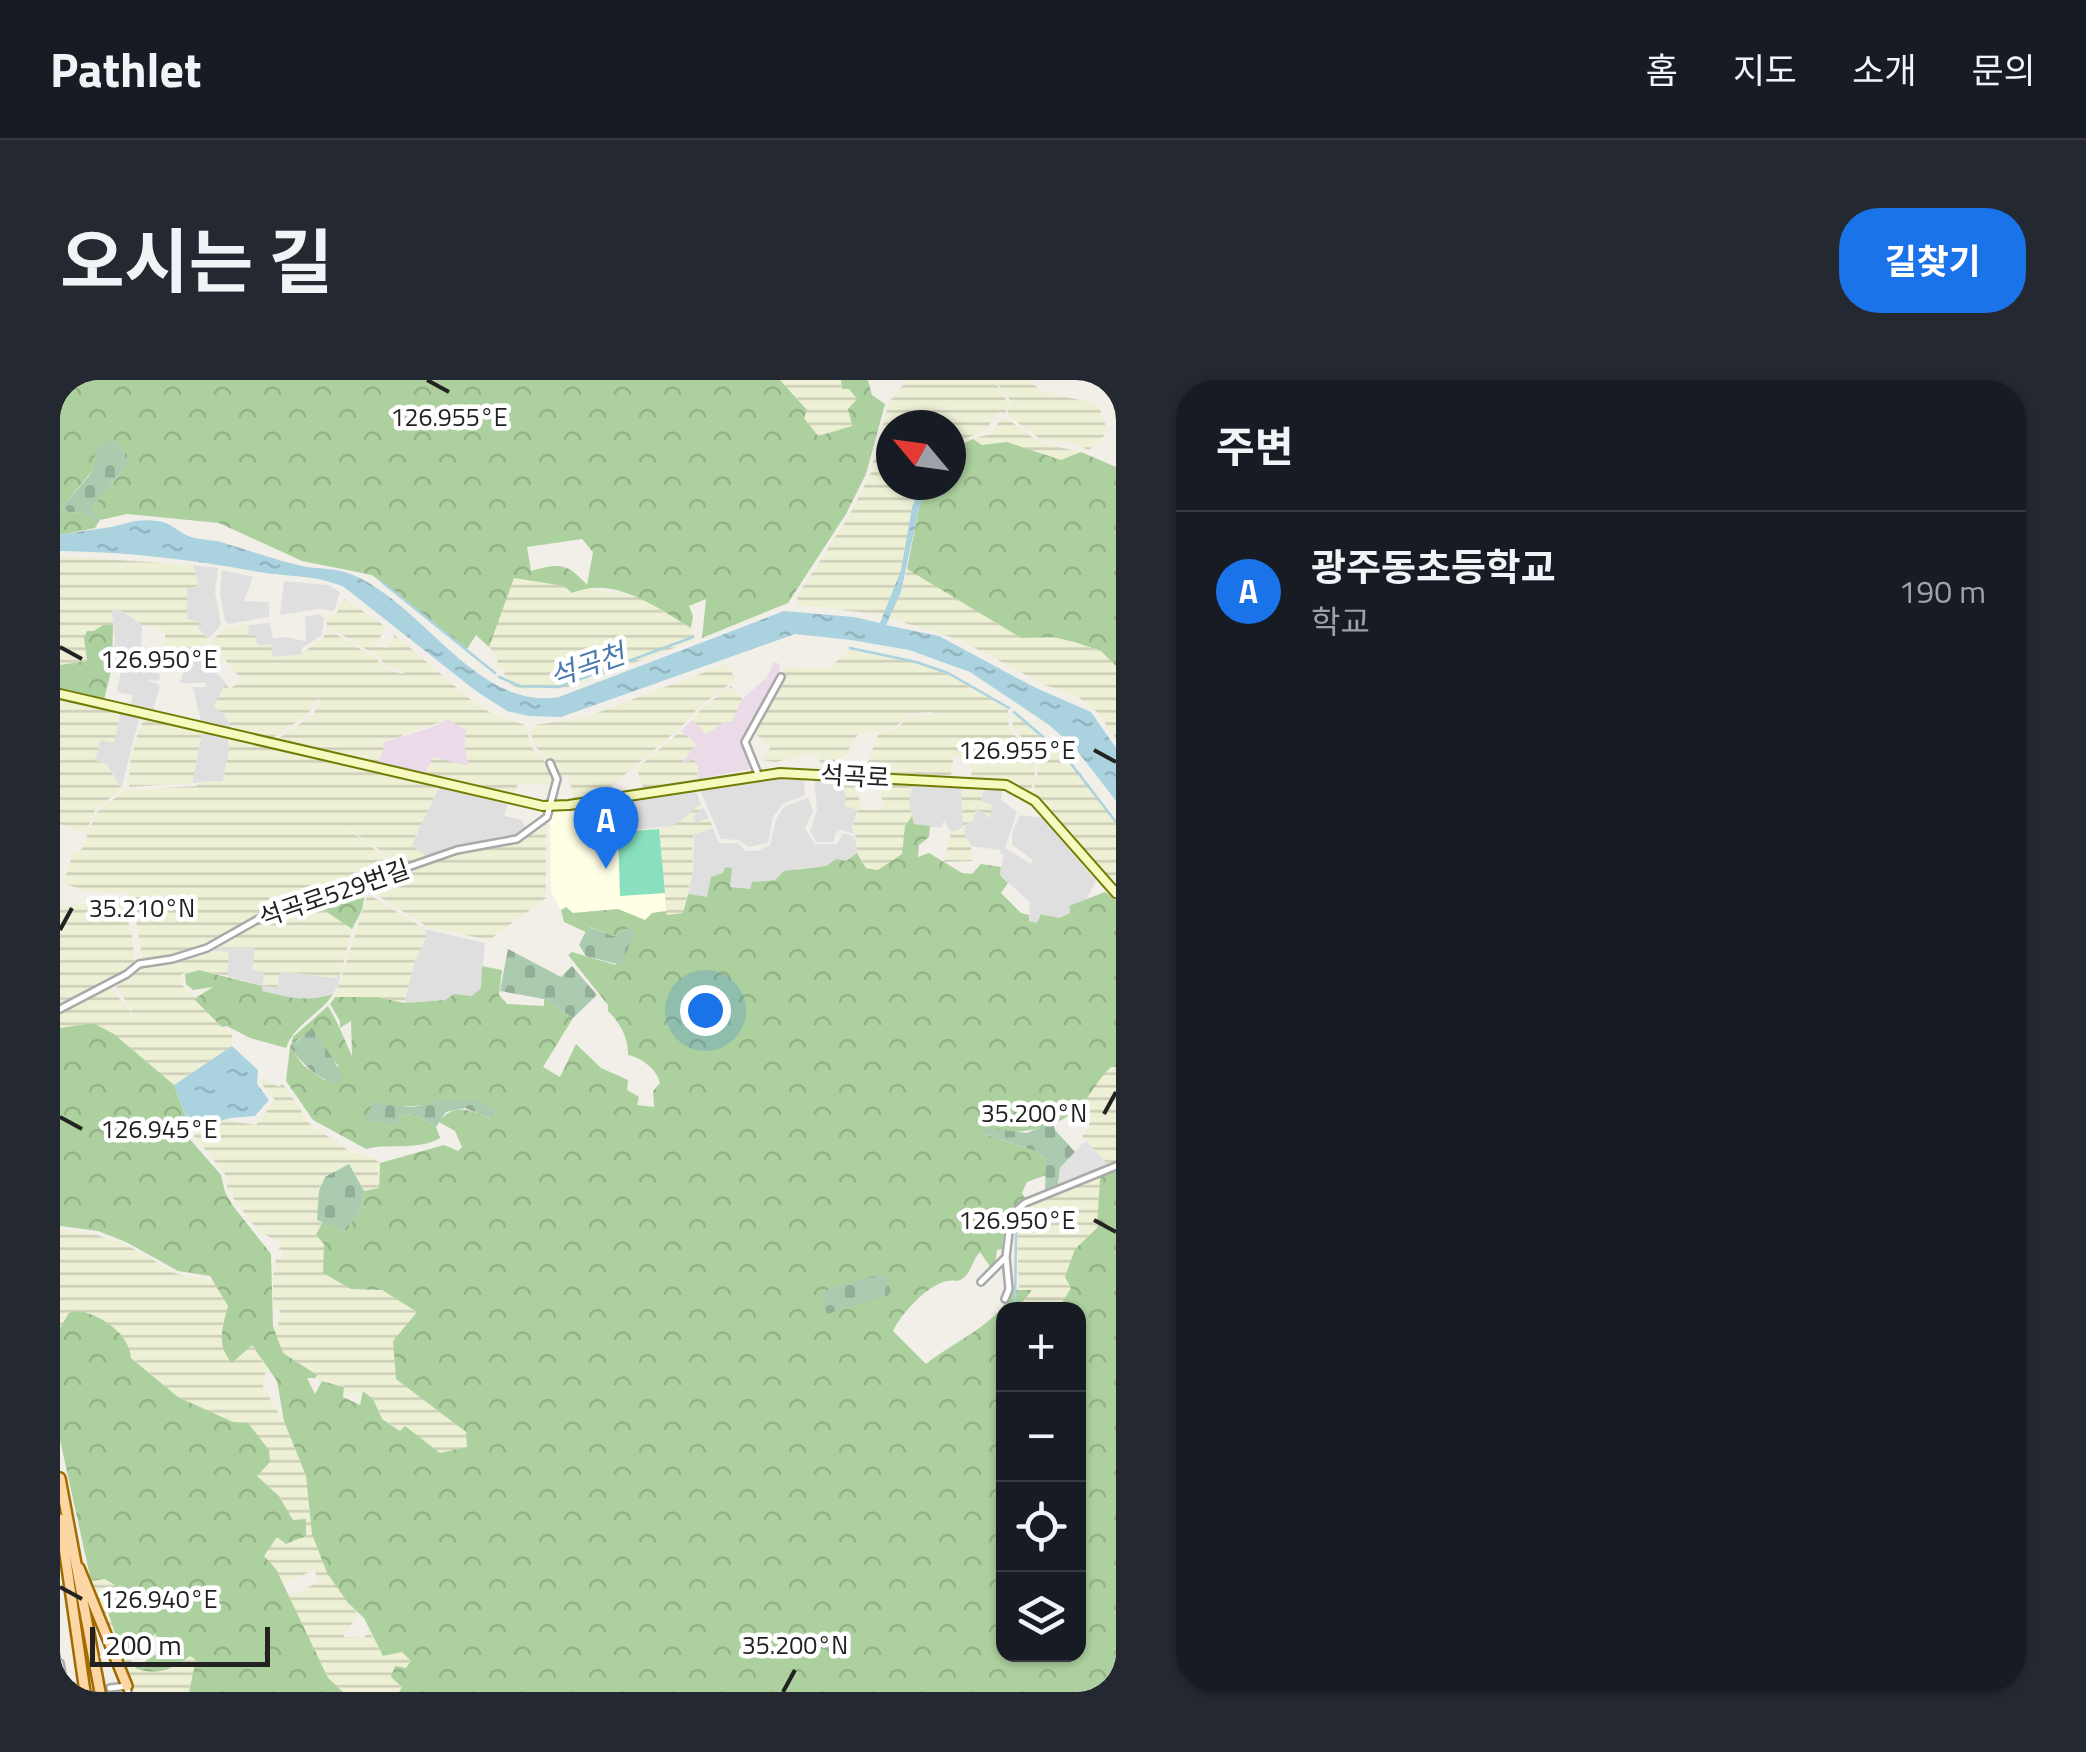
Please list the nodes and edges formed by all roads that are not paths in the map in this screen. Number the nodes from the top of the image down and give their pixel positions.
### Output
1 (781, 677) dead end
2 (60, 694) edge
3 (550, 763) dead end
4 (758, 774) junction
5 (550, 806) junction
6 (1116, 893) edge
7 (60, 1009) edge
8 (1116, 1166) edge
9 (1006, 1257) junction
10 (981, 1282) dead end
11 (1005, 1300) dead end
12 (60, 1478) edge
13 (60, 1518) edge
14 (75, 1562) junction
15 (60, 1663) edge
16 (128, 1689) edge
17 (81, 1690) edge
18 (105, 1690) edge
19 (66, 1692) edge

1 - 4 street
2 - 5 street, 석곡로
3 - 5 street
4 - 5 street, 석곡로
4 - 6 street, 석곡로
5 - 7 street, 석곡로529번길
8 - 9 street
9 - 10 street
9 - 11 street
12 - 14 main road
13 - 17 main road
14 - 16 main road
14 - 18 main road
15 - 19 street
16 - 18 street
17 - 19 street

